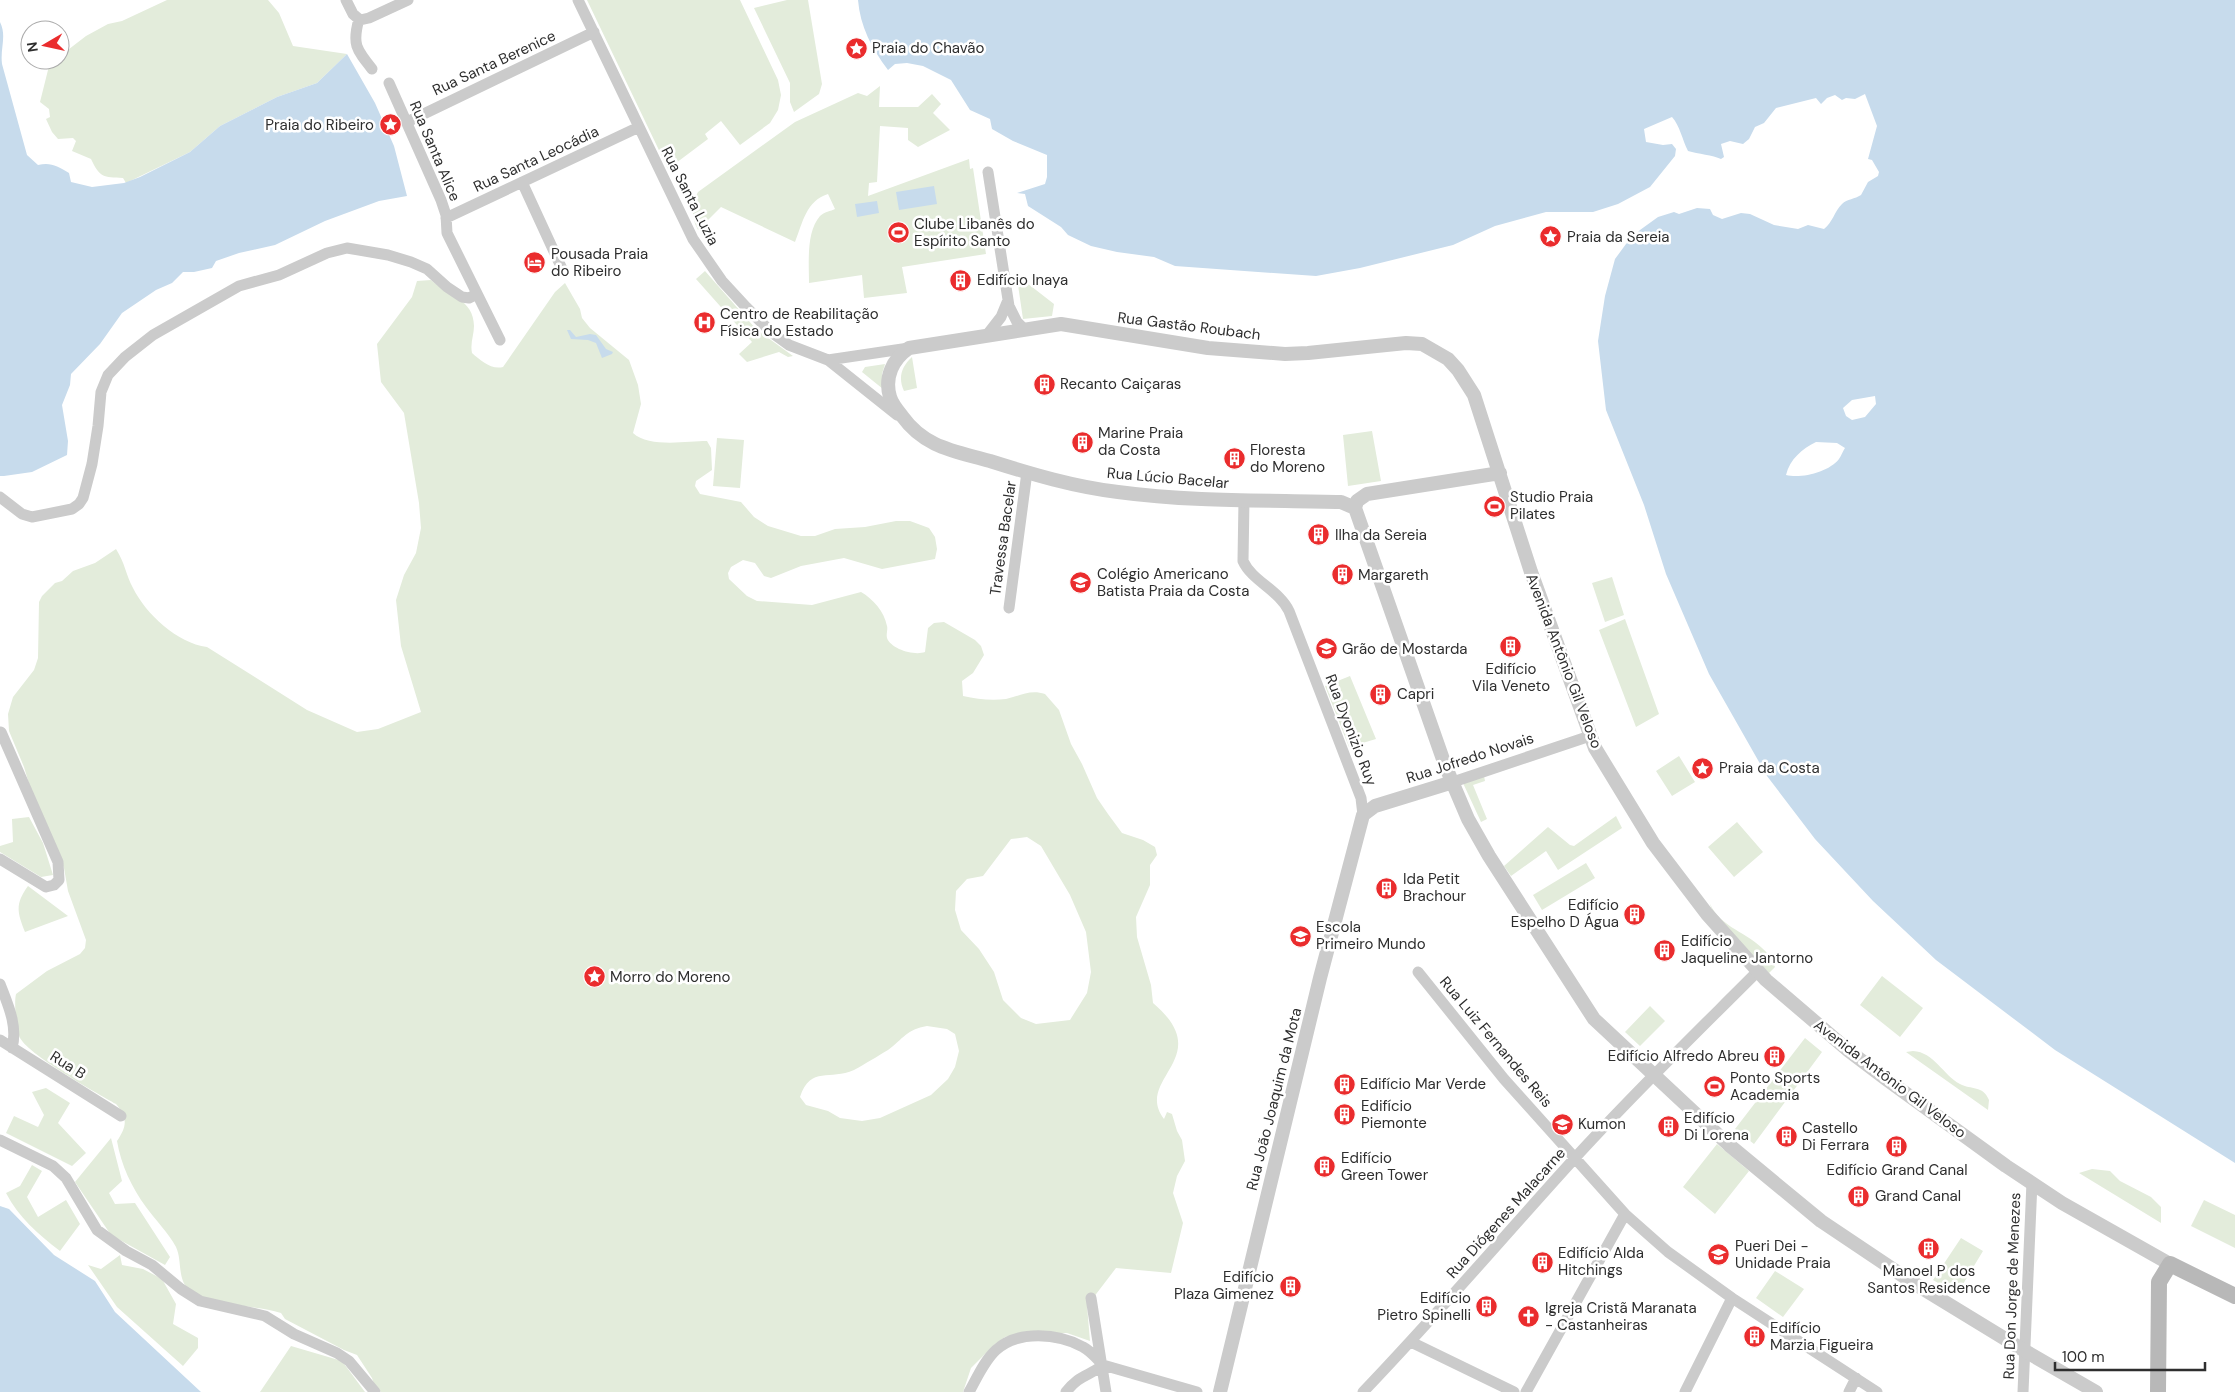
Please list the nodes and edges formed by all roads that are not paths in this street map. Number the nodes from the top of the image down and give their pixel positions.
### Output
1 (346, 0) edge
2 (408, 0) edge
3 (578, 0) edge
4 (359, 19) junction
5 (594, 32) junction
6 (372, 69) dead end
7 (389, 83) dead end
8 (406, 122) junction
9 (639, 127) junction
10 (988, 172) dead end
11 (522, 182) junction
12 (446, 218) junction
13 (563, 271) dead end
14 (477, 294) junction
15 (1008, 300) junction
16 (1024, 329) junction
17 (987, 335) junction
18 (500, 340) dead end
19 (909, 348) junction
20 (828, 360) junction
21 (908, 424) junction
22 (1027, 472) junction
23 (1500, 473) junction
24 (0, 497) edge
25 (1244, 500) junction
26 (1355, 508) junction
27 (1009, 608) dead end
28 (1, 732) dead end
29 (1590, 736) junction
30 (1453, 782) junction
31 (1363, 815) junction
32 (0, 859) edge
33 (1418, 972) dead end
34 (1757, 972) junction
35 (0, 984) edge
36 (0, 1040) edge
37 (12, 1048) junction
38 (1653, 1076) junction
39 (121, 1116) dead end
40 (0, 1140) edge
41 (1575, 1158) junction
42 (2032, 1182) junction
43 (1625, 1214) junction
44 (2170, 1264) junction
45 (2235, 1296) edge
46 (1091, 1298) dead end
47 (1732, 1298) junction
48 (1411, 1342) junction
49 (2024, 1351) junction
50 (1103, 1365) junction
51 (1856, 1378) junction
52 (375, 1392) edge
53 (969, 1392) edge
54 (1066, 1392) edge
55 (1106, 1392) edge
56 (1197, 1392) edge
57 (1220, 1392) edge
58 (1363, 1392) edge
59 (1514, 1392) edge
60 (1526, 1392) edge
61 (1685, 1392) edge
62 (1849, 1392) edge
63 (1877, 1392) edge
64 (2023, 1392) edge
65 (2096, 1392) edge
66 (2158, 1392) edge

1 - 4 street
2 - 4 street
3 - 5 street, Rua Santa Luzia
4 - 6 street
5 - 8 street, Rua Santa Berenice
5 - 9 street, Rua Santa Luzia
7 - 8 street, Rua Santa Alice
8 - 12 street, Rua Santa Alice
9 - 11 street, Rua Santa Leocádia
9 - 20 street, Rua Santa Luzia
10 - 15 street
11 - 12 street, Rua Santa Leocádia
11 - 13 street
12 - 14 street, Rua Santa Alice
14 - 18 street, Rua Santa Alice
14 - 24 street
15 - 16 street
15 - 17 street
16 - 17 street, Rua Gastão Roubach
16 - 23 street, Rua Gastão Roubach
17 - 19 street, Rua Gastão Roubach
19 - 20 street, Rua Gastão Roubach
19 - 21 street
20 - 21 street, Rua Lúcio Bacelar
21 - 22 street, Rua Lúcio Bacelar
22 - 25 street, Rua Lúcio Bacelar
22 - 27 street, Travessa Bacelar
23 - 26 street
23 - 29 street, Avenida Antônio Gil Veloso
25 - 26 street, Rua Lúcio Bacelar
25 - 31 street, Rua Dyonizio Ruy
26 - 30 street
28 - 32 street
29 - 30 street, Rua Jofredo Novais
29 - 34 street, Avenida Antônio Gil Veloso
30 - 31 street, Rua Jofredo Novais
30 - 38 street
31 - 57 street, Rua João Joaquim da Mota
33 - 41 street, Rua Luiz Fernandes Reis
34 - 38 street, Rua Diógenes Malacarne
34 - 42 street, Avenida Antônio Gil Veloso
35 - 37 street
36 - 37 street, Rua B
37 - 39 street, Rua B
38 - 41 street, Rua Diógenes Malacarne
38 - 49 street
40 - 52 street
41 - 43 street, Rua Luiz Fernandes Reis
41 - 48 street, Rua Diógenes Malacarne
42 - 44 street, Avenida Antônio Gil Veloso
42 - 49 street, Rua Don Jorge de Menezes
43 - 47 street, Rua Luiz Fernandes Reis
43 - 60 street
44 - 45 main road, Avenida Antônio Gil Veloso
44 - 66 main road
46 - 50 street
47 - 51 street, Rua Luiz Fernandes Reis
47 - 61 street
48 - 58 street, Rua Diógenes Malacarne
48 - 59 street
49 - 64 street, Rua Don Jorge de Menezes
49 - 65 street
50 - 53 street
50 - 54 street
50 - 55 street
50 - 56 street
51 - 62 street
51 - 63 street, Rua Luiz Fernandes Reis

